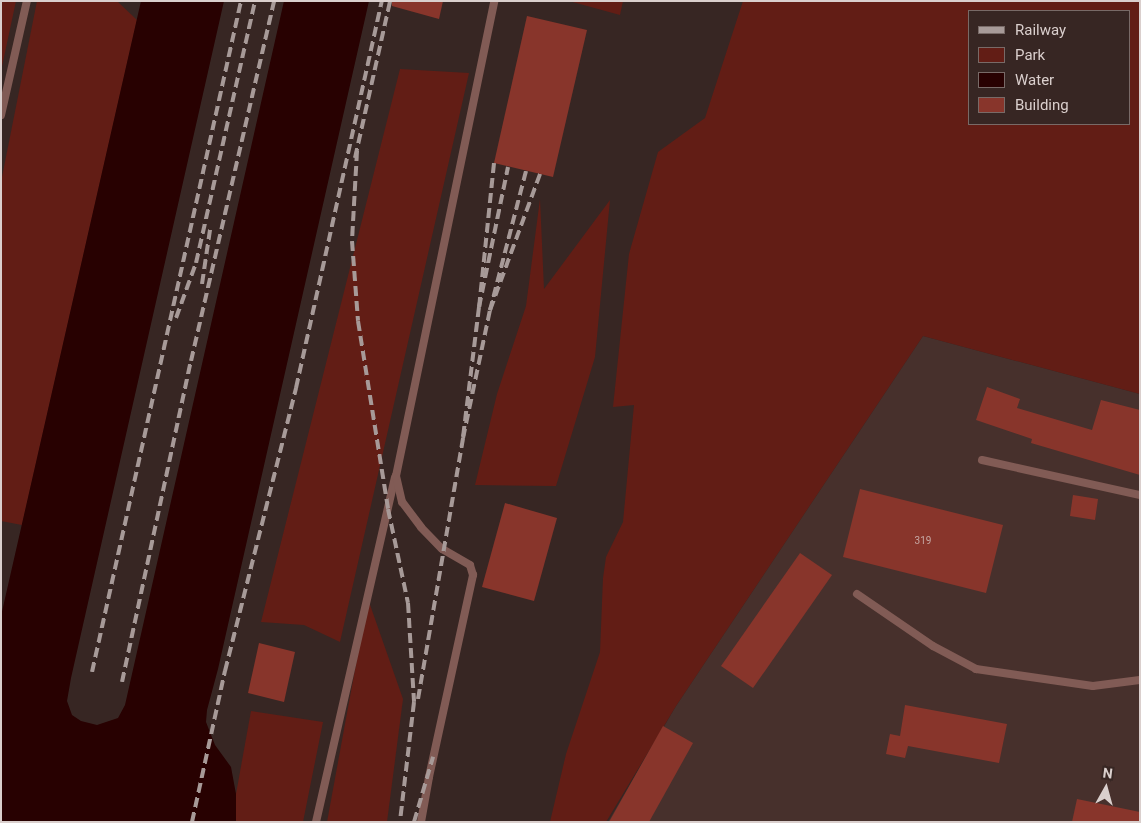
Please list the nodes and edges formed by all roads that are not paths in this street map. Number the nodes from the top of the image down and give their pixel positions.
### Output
1 (27, 1) edge
2 (494, 1) edge
3 (1, 115) edge
4 (982, 460) dead end
5 (396, 476) junction
6 (1140, 495) edge
7 (857, 594) dead end
8 (1140, 680) edge
9 (316, 822) edge
10 (421, 822) edge

1 - 3 lane
2 - 5 lane
4 - 6 lane
5 - 9 lane
5 - 10 lane
7 - 8 lane

